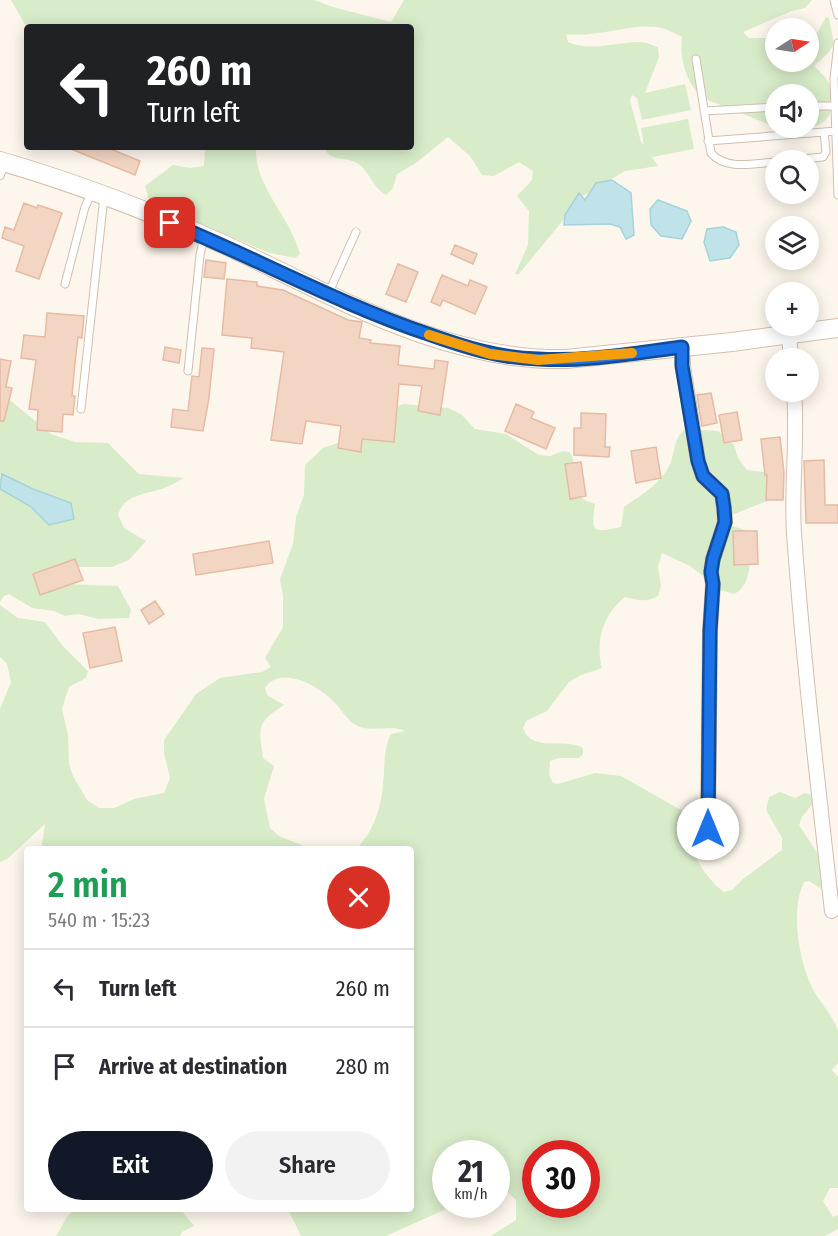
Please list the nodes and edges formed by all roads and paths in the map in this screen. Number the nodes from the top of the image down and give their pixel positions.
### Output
1 (834, 0) edge
2 (838, 15) edge
3 (838, 42) edge
4 (696, 59) dead end
5 (819, 106) edge
6 (835, 106) junction
7 (765, 108) edge
8 (704, 111) junction
9 (836, 131) edge
10 (824, 132) junction
11 (708, 141) junction
12 (819, 157) edge
13 (765, 163) edge
14 (2, 167) edge
15 (98, 194) junction
16 (838, 195) edge
17 (356, 232) dead end
18 (204, 237) junction
19 (65, 284) dead end
20 (328, 295) junction
21 (838, 328) edge
22 (819, 331) edge
23 (780, 336) edge
24 (682, 347) junction
25 (188, 371) dead end
26 (795, 402) edge
27 (81, 409) dead end
28 (708, 829) dead end
29 (832, 911) dead end

1 - 2 lane
3 - 6 lane
4 - 8 lane
5 - 6 lane
6 - 9 lane
7 - 8 lane
8 - 11 lane
9 - 10 lane
9 - 16 lane
10 - 11 lane
10 - 12 lane
11 - 13 lane
14 - 15 street
15 - 18 street
15 - 19 lane
15 - 27 lane
17 - 20 lane
18 - 20 street
18 - 25 lane
20 - 24 street
21 - 22 street
23 - 24 street
24 - 28 street
26 - 29 street

